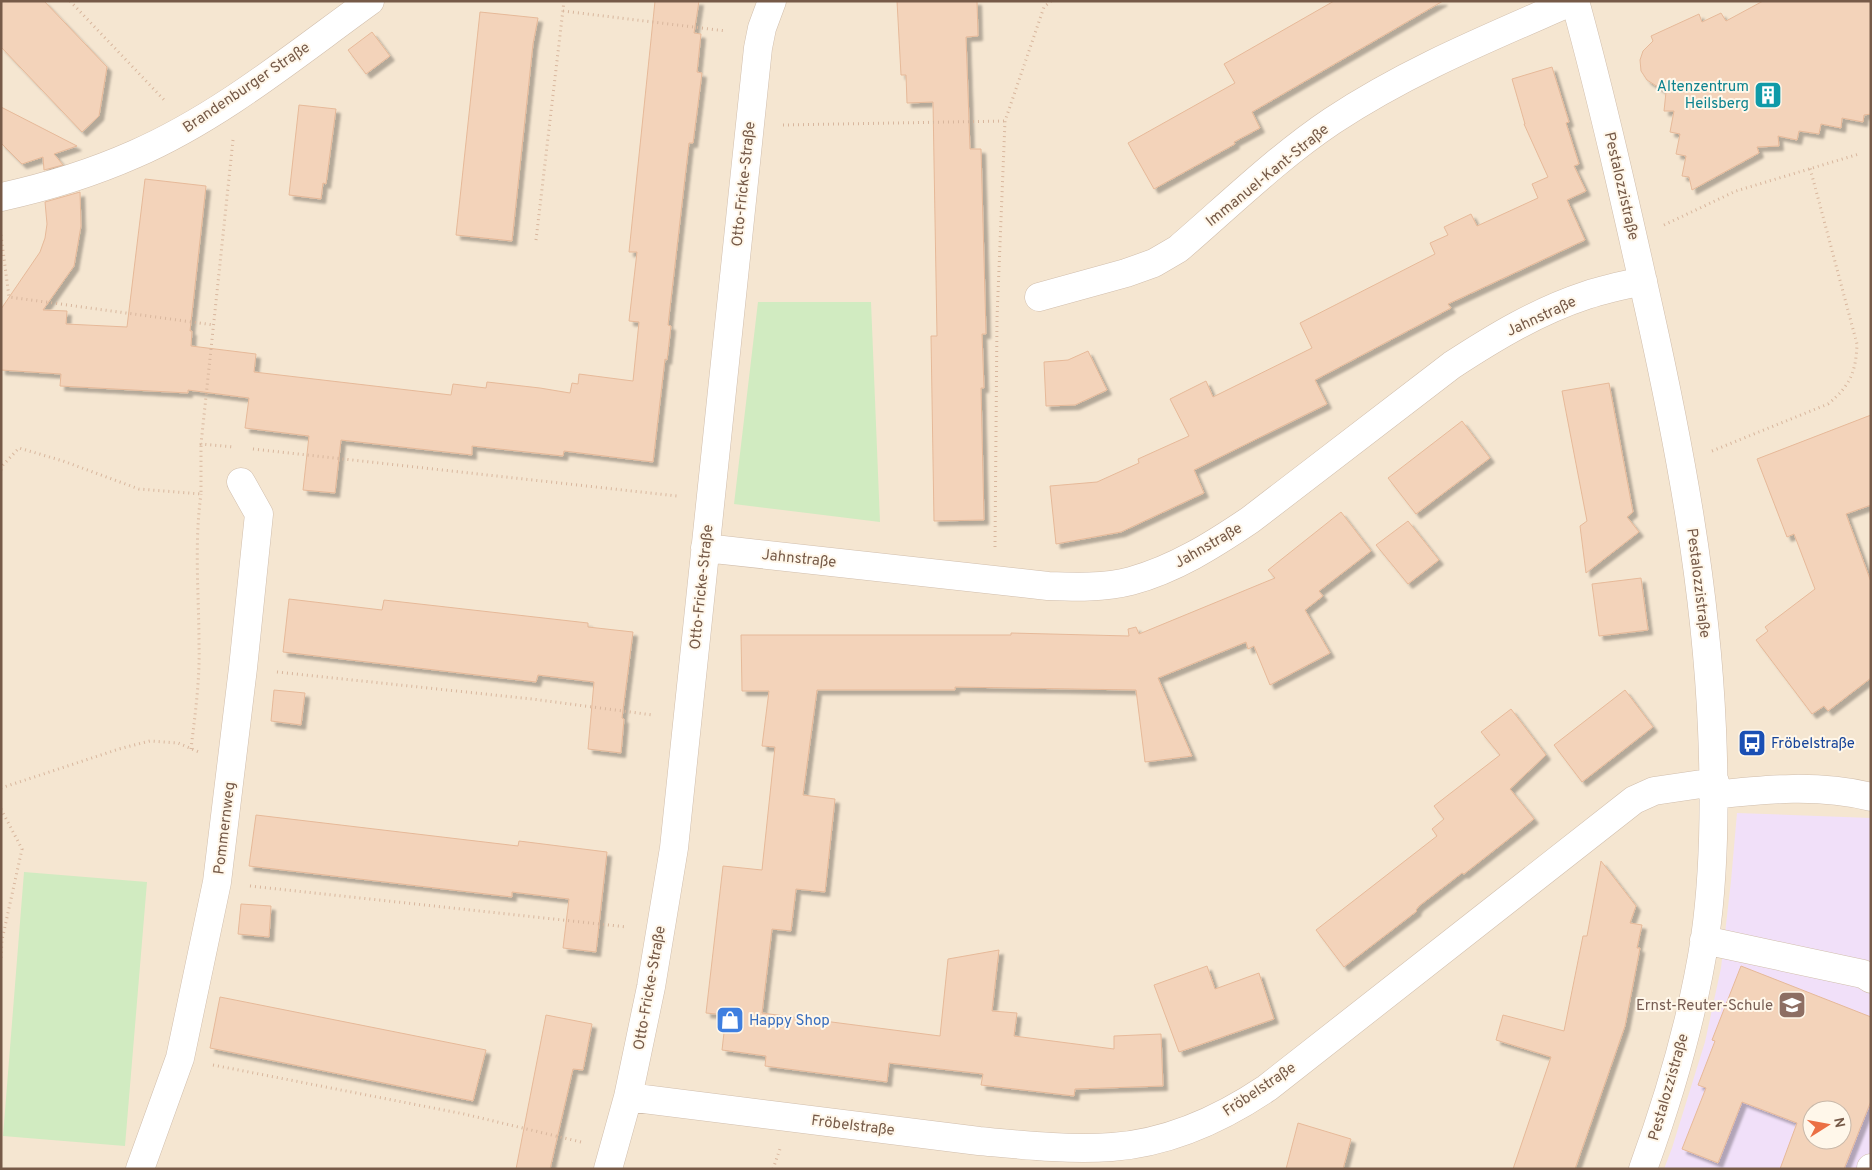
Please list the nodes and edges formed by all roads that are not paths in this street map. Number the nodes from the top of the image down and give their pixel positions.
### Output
1 (370, 1) edge
2 (772, 1) edge
3 (1574, 1) edge
4 (1, 197) edge
5 (1643, 281) junction
6 (1039, 297) dead end
7 (241, 482) road end
8 (705, 548) junction
9 (1714, 789) junction
10 (1871, 797) edge
11 (1704, 940) junction
12 (1871, 979) edge
13 (628, 1097) junction
14 (140, 1169) edge
15 (608, 1169) edge
16 (1643, 1169) edge

1 - 4 street, Brandenburger Straße
2 - 8 street, Otto-Fricke-Straße
3 - 5 street, Pestalozzistraße
3 - 6 street, Immanuel-Kant-Straße
5 - 8 street, Jahnstraße
5 - 9 street, Pestalozzistraße
7 - 14 street, Pommernweg
8 - 13 street, Otto-Fricke-Straße
9 - 10 street, Fröbelstraße
9 - 11 street, Pestalozzistraße
9 - 13 street, Fröbelstraße
11 - 12 street
11 - 16 street, Pestalozzistraße
13 - 15 street, Otto-Fricke-Straße

